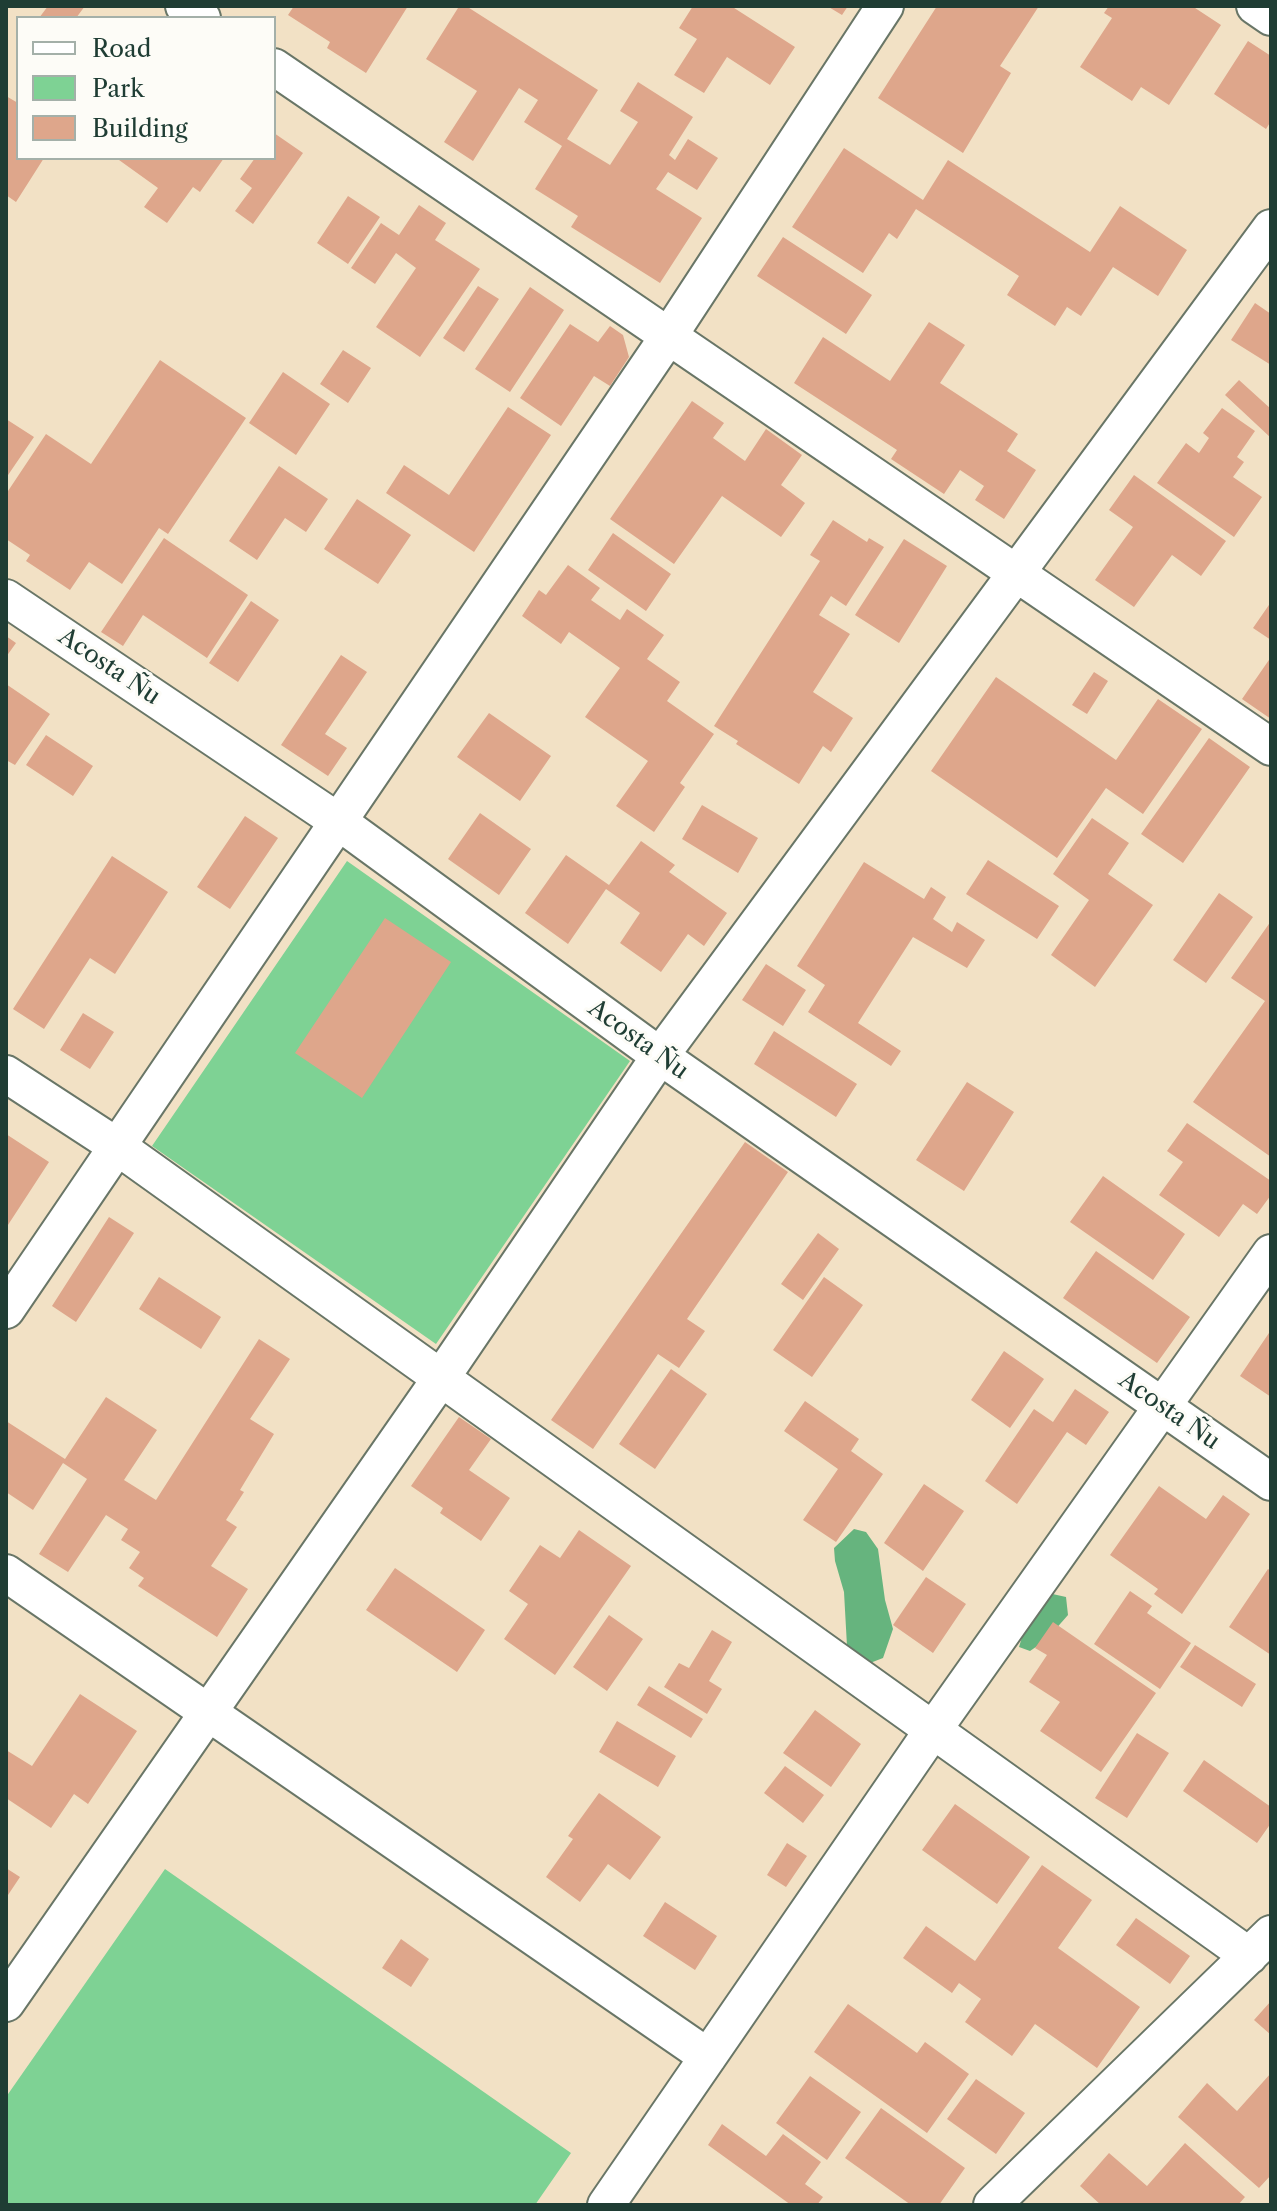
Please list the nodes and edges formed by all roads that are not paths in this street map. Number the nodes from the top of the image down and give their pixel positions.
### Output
1 (885, 6) edge
2 (1255, 6) edge
3 (1271, 17) edge
4 (276, 68) edge
5 (1271, 228) edge
6 (670, 334) junction
7 (1014, 572) junction
8 (6, 598) edge
9 (1271, 747) edge
10 (339, 822) junction
11 (660, 1056) junction
12 (6, 1074) edge
13 (118, 1147) junction
14 (1271, 1253) edge
15 (6, 1310) edge
16 (441, 1378) junction
17 (1163, 1407) junction
18 (1271, 1482) edge
19 (6, 1573) edge
20 (207, 1713) junction
21 (933, 1730) junction
22 (1260, 1945) edge
23 (6, 2003) edge
24 (708, 2057) junction
25 (606, 2205) edge
26 (992, 2205) edge

1 - 6 street
2 - 3 street
4 - 6 street
5 - 7 street
6 - 7 street
6 - 10 street
7 - 9 street
7 - 11 street
8 - 10 street, Acosta Ñu
10 - 11 street, Acosta Ñu
10 - 13 street
11 - 16 street
11 - 17 street, Acosta Ñu
12 - 13 street
13 - 15 street
13 - 16 street
14 - 17 street
16 - 20 street
16 - 21 street
17 - 18 street, Acosta Ñu
17 - 21 street
19 - 20 street
20 - 23 street
20 - 24 street
21 - 22 street
21 - 24 street
22 - 26 street
24 - 25 street

